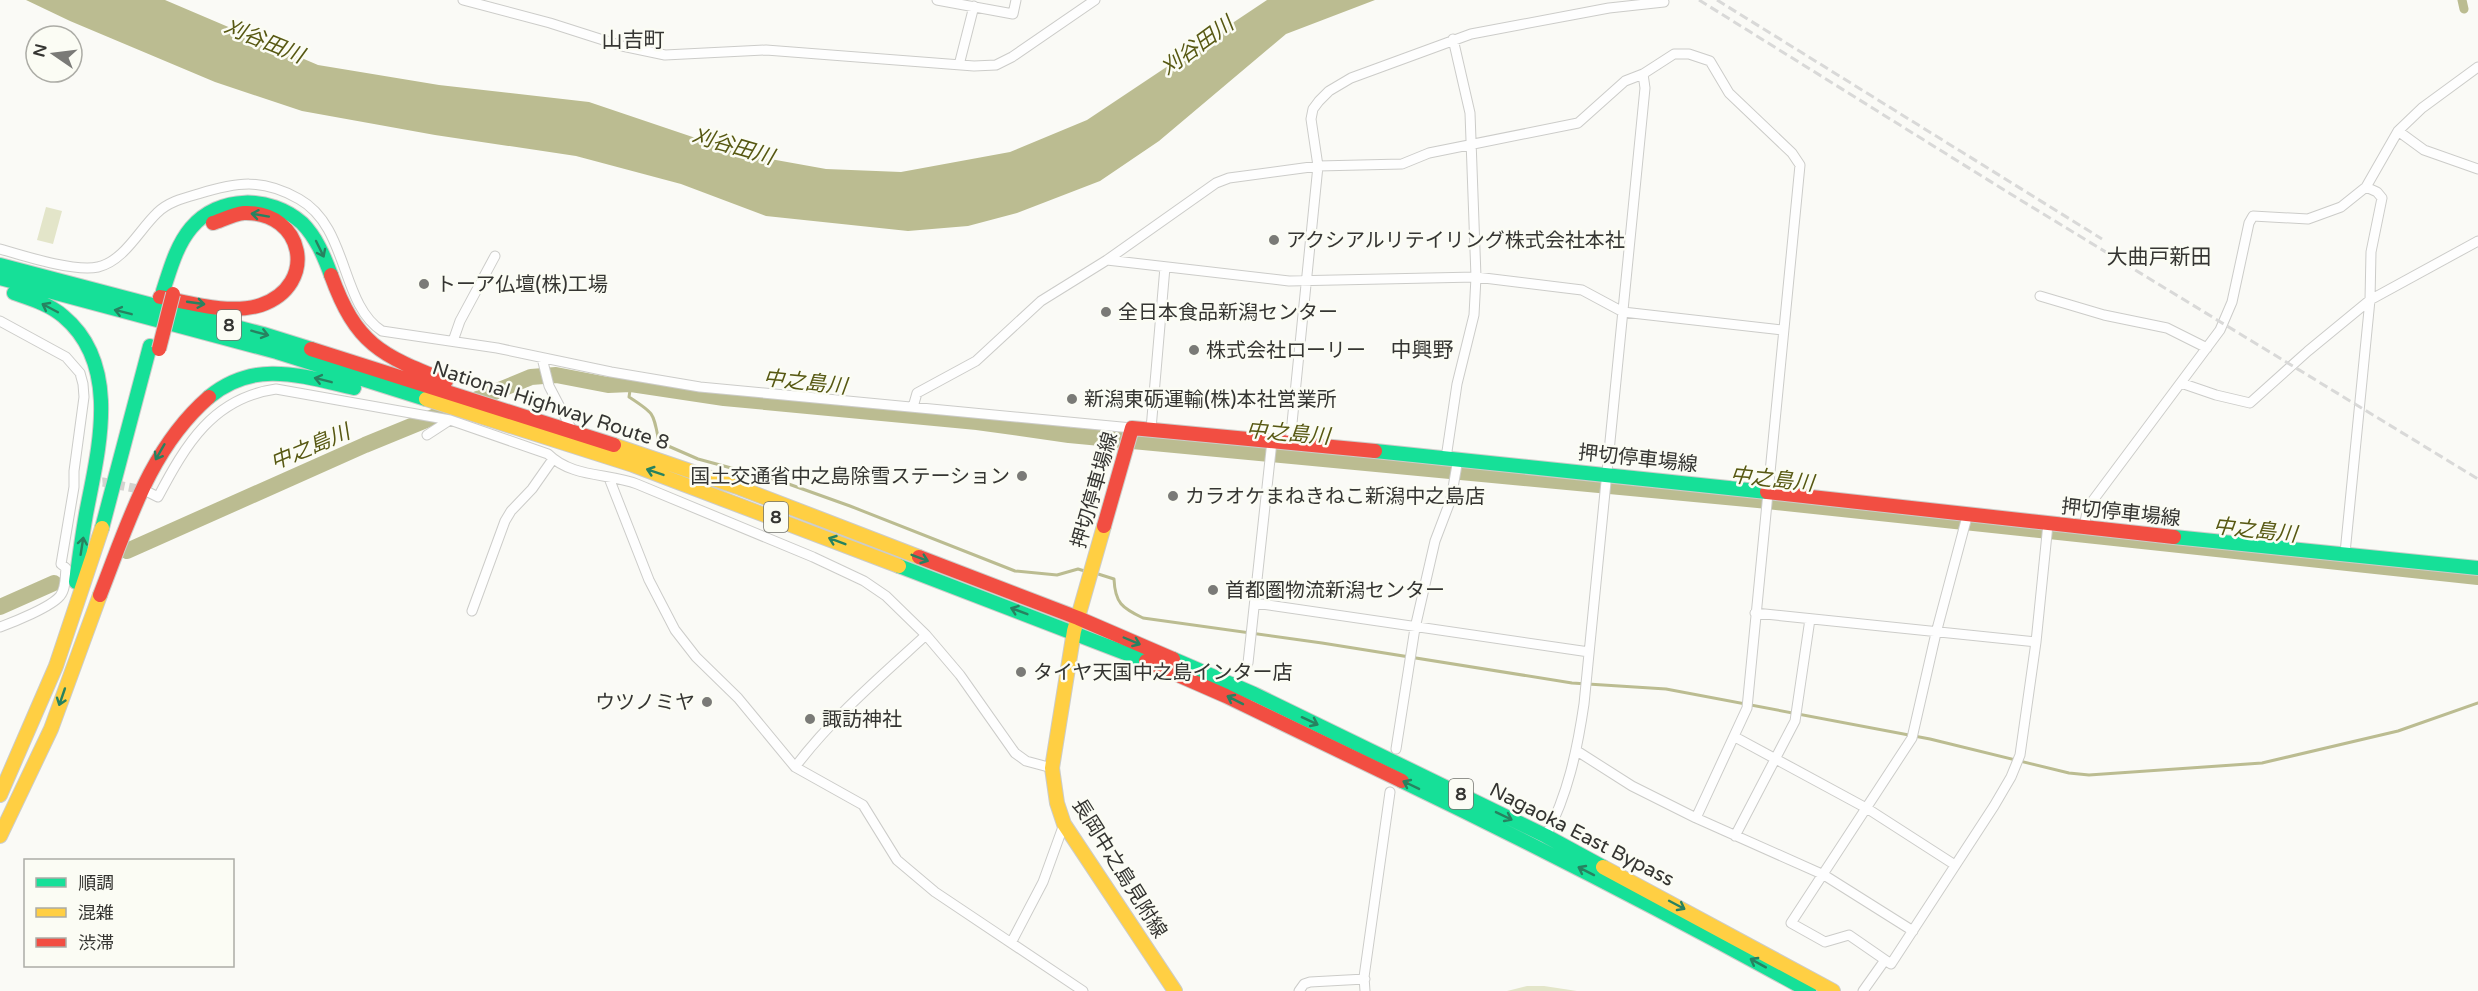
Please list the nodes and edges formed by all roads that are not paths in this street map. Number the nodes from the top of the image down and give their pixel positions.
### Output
1 (462, 0) edge
2 (937, 0) edge
3 (1016, 0) edge
4 (1095, 0) edge
5 (1664, 2) dead end
6 (974, 6) junction
7 (1453, 39) junction
8 (959, 65) junction
9 (2476, 68) edge
10 (1643, 74) junction
11 (2398, 131) junction
12 (1470, 145) junction
13 (1318, 166) junction
14 (2478, 169) edge
15 (2366, 187) junction
16 (2478, 241) edge
17 (0, 249) edge
18 (495, 256) dead end
19 (1107, 260) junction
20 (0, 265) edge
21 (1165, 267) junction
22 (35, 274) junction
23 (1476, 277) junction
24 (0, 278) edge
25 (1305, 280) junction
26 (0, 288) edge
27 (168, 293) junction
28 (2040, 296) dead end
29 (2370, 300) junction
30 (1623, 312) junction
31 (0, 321) edge
32 (1783, 330) junction
33 (453, 341) junction
34 (154, 347) junction
35 (2207, 348) junction
36 (542, 358) junction
37 (2181, 382) junction
38 (460, 391) junction
39 (442, 404) junction
40 (913, 407) junction
41 (450, 420) junction
42 (566, 428) junction
43 (1132, 428) junction
44 (1151, 429) junction
45 (427, 435) dead end
46 (1272, 441) junction
47 (1290, 443) junction
48 (1452, 458) junction
49 (553, 459) junction
50 (609, 478) junction
51 (1605, 482) junction
52 (87, 483) tunnel mouth
53 (74, 487) junction
54 (146, 491) tunnel mouth
55 (1767, 491) junction
56 (739, 503) junction
57 (1968, 513) junction
58 (732, 522) junction
59 (2048, 524) junction
60 (2084, 527) junction
61 (2345, 553) junction
62 (2478, 568) edge
63 (1255, 603) junction
64 (472, 611) dead end
65 (1755, 613) junction
66 (1810, 619) junction
67 (70, 624) junction
68 (1076, 625) junction
69 (0, 627) edge
70 (1415, 628) junction
71 (1936, 633) junction
72 (926, 635) junction
73 (81, 642) junction
74 (2036, 642) junction
75 (1589, 652) junction
76 (1248, 663) dead end
77 (1735, 737) junction
78 (1396, 749) dead end
79 (1577, 751) junction
80 (1776, 760) junction
81 (795, 767) junction
82 (1052, 768) junction
83 (1390, 792) dead end
84 (0, 795) edge
85 (1868, 809) junction
86 (1696, 818) junction
87 (1064, 824) junction
88 (0, 836) edge
89 (1546, 836) junction
90 (1735, 836) junction
91 (1955, 865) junction
92 (1824, 875) junction
93 (1913, 931) junction
94 (1011, 944) junction
95 (1885, 960) junction
96 (1365, 979) junction
97 (1083, 991) edge
98 (1175, 991) edge
99 (1299, 991) edge
100 (1365, 991) edge
101 (1809, 991) edge
102 (1833, 991) edge
103 (1863, 991) edge

1 - 8 street
2 - 6 street
3 - 6 street
4 - 8 street
5 - 7 street
6 - 8 street
7 - 12 street
7 - 13 street
9 - 11 street
10 - 12 street
10 - 30 street
10 - 32 street
11 - 14 street
11 - 15 street
12 - 13 street
12 - 23 street
13 - 19 street
13 - 25 street
15 - 29 street
15 - 35 street
16 - 29 street
17 - 33 street
18 - 33 street
19 - 21 street
19 - 40 street
20 - 22 main road, National Highway Route 8 / 8
21 - 25 street
21 - 44 street
22 -> 27 main road
22 -> 38 main road, National Highway Route 8 / 8
23 - 25 street
23 - 30 street
23 - 48 street
39 -> 24 main road, National Highway Route 8 / 8
25 - 47 street
67 -> 26 main road
27 - 34 main road
27 -> 38 main road
28 - 35 street
29 - 37 street
29 - 61 street
30 - 32 street
30 - 51 street
31 - 53 street
32 - 55 street
33 - 36 street
34 - 67 main road
34 - 73 main road
35 - 37 street
36 - 40 street
36 - 42 street
37 - 60 street
38 - 42 main road, National Highway Route 8 / 8
56 -> 39 main road, National Highway Route 8 / 8
39 -> 73 main road
40 - 43 street
41 - 45 street
41 - 49 street
41 - 54 street
42 -> 68 main road, National Highway Route 8 / 8
43 - 44 main road, 押切停車場線
43 - 68 main road, 押切停車場線
44 - 46 main road, 押切停車場線
46 - 47 main road, 押切停車場線
46 - 63 street
47 - 48 main road, 押切停車場線
48 - 51 main road, 押切停車場線
48 - 70 street
49 - 50 street
49 - 64 street
50 - 58 street
50 - 81 street
51 - 55 main road, 押切停車場線
51 - 75 street
52 - 53 street
53 - 69 street
55 - 57 main road, 押切停車場線
55 - 65 street
56 - 58 street
68 -> 56 main road, National Highway Route 8 / 8
57 - 59 main road, 押切停車場線
57 - 71 street
58 - 72 street
59 - 60 main road, 押切停車場線
59 - 74 street
60 - 61 main road, 押切停車場線
61 - 62 main road, 押切停車場線
63 - 70 street
63 - 76 street
65 - 66 street
65 - 77 street
66 - 71 street
66 - 80 street
67 - 84 main road
68 - 82 main road, 長岡中之島見附線
68 -> 89 main road, Nagaoka East Bypass / 8
101 -> 68 main road, Nagaoka East Bypass / 8
70 - 75 street
70 - 78 street
71 - 74 street
71 - 85 street
72 - 81 street
72 - 82 street
73 -> 88 main road
74 - 91 street
75 - 79 street
77 - 80 street
77 - 86 street
79 - 86 street
79 - 89 street
80 - 85 street
80 - 90 street
81 - 94 street
82 - 87 main road, 長岡中之島見附線
83 - 96 street
85 - 91 street
85 - 92 street
86 - 90 street
87 - 94 street
87 - 98 main road, 長岡中之島見附線
89 -> 102 main road, Nagaoka East Bypass / 8
90 - 92 street
91 - 93 street
92 - 93 street
92 - 95 street
93 - 95 street
94 - 97 street
95 - 103 street
96 - 99 street
96 - 100 street

